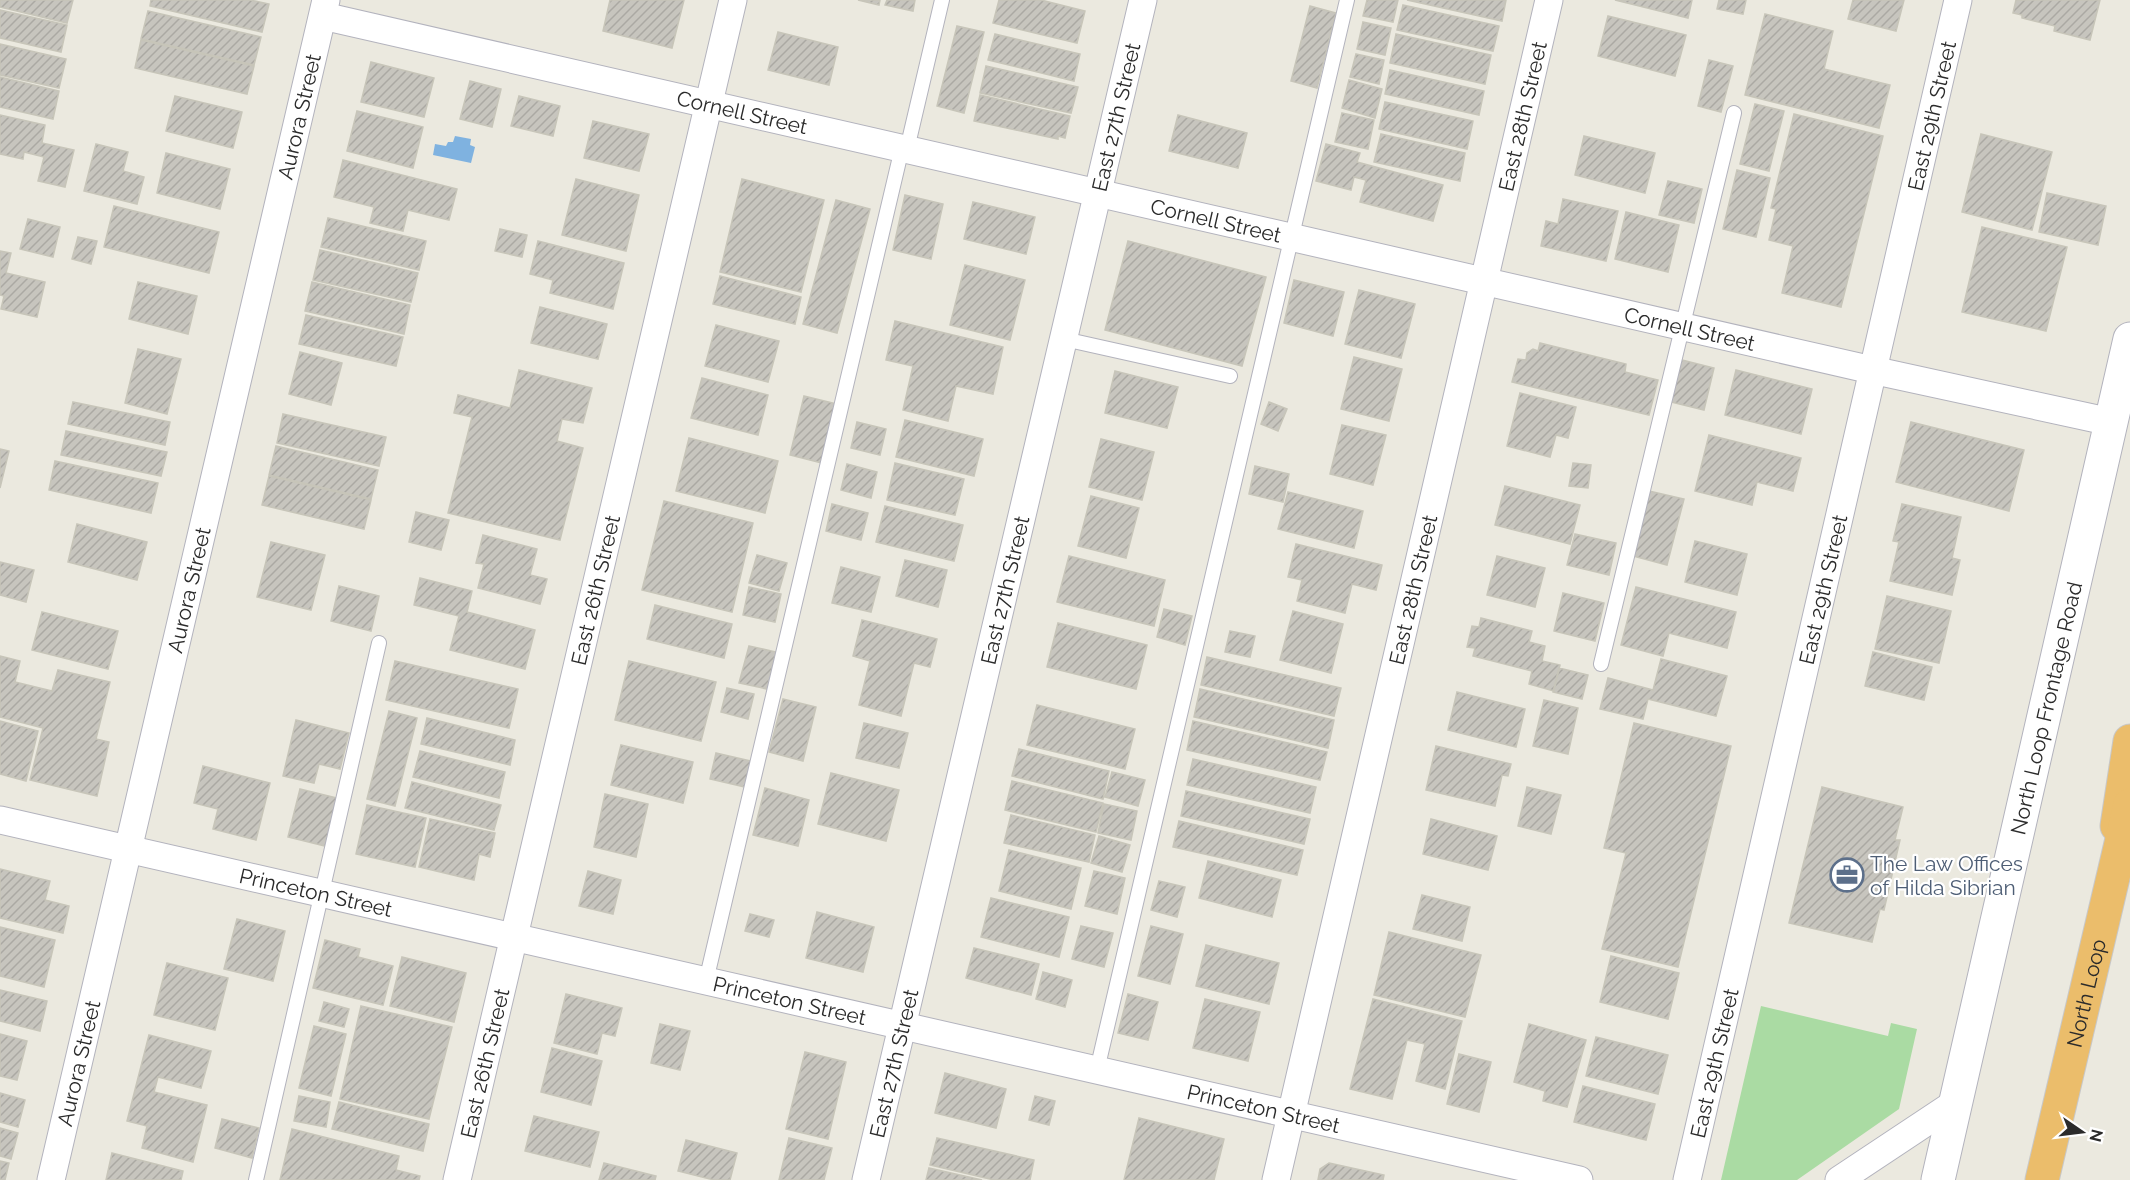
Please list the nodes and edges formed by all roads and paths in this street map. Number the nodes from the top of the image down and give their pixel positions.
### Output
1 (733, 0) edge
2 (942, 0) edge
3 (1143, 0) edge
4 (1347, 0) edge
5 (1549, 0) edge
6 (1958, 0) edge
7 (325, 8) edge
8 (709, 104) junction
9 (1734, 113) dead end
10 (905, 149) junction
11 (1099, 193) junction
12 (1292, 237) junction
13 (1485, 280) junction
14 (1683, 326) junction
15 (1064, 339) junction
16 (2130, 339) edge
17 (1872, 370) junction
18 (1230, 376) dead end
19 (2111, 422) junction
20 (379, 644) dead end
21 (1601, 664) dead end
22 (2130, 741) edge
23 (2130, 805) edge
24 (0, 820) edge
25 (127, 849) junction
26 (322, 893) junction
27 (2100, 931) junction
28 (514, 937) junction
29 (706, 981) junction
30 (902, 1026) junction
31 (1097, 1070) junction
32 (1955, 1103) junction
33 (1292, 1114) junction
34 (51, 1180) edge
35 (256, 1180) edge
36 (457, 1180) edge
37 (866, 1180) edge
38 (1276, 1180) edge
39 (1579, 1180) edge
40 (1687, 1180) edge
41 (1839, 1180) edge
42 (1938, 1180) edge
43 (2042, 1180) edge

1 - 8 street, East 26th Street
2 - 10 lane
3 - 11 street, East 27th Street
4 - 12 lane
5 - 13 street, East 28th Street
6 - 17 street, East 29th Street
7 - 8 street, Cornell Street
7 - 25 street, Aurora Street
8 - 10 street, Cornell Street
8 - 28 street, East 26th Street
9 - 14 lane
10 - 11 street, Cornell Street
10 - 29 lane
11 - 12 street, Cornell Street
11 - 15 street, East 27th Street
12 - 13 street, Cornell Street
12 - 31 lane
13 - 14 street, Cornell Street
13 - 33 street, East 28th Street
14 - 17 street, Cornell Street
14 - 21 lane
15 - 18 lane
15 - 30 street, East 27th Street
16 - 19 main road, North Loop Frontage Road
17 - 19 street, Cornell Street
17 - 40 street, East 29th Street
19 - 32 main road, North Loop Frontage Road
20 - 26 lane
22 - 27 highway
23 - 27 highway, North Loop
24 - 25 street, Princeton Street
25 - 26 street, Princeton Street
25 - 34 street, Aurora Street
26 - 28 street, Princeton Street
26 - 35 lane
27 - 43 highway, North Loop
28 - 29 street, Princeton Street
28 - 36 street, East 26th Street
29 - 30 street, Princeton Street
30 - 31 street, Princeton Street
30 - 37 street, East 27th Street
31 - 33 street, Princeton Street
32 - 41 street
32 - 42 main road, North Loop Frontage Road
33 - 38 street, East 28th Street
33 - 39 street, Princeton Street

